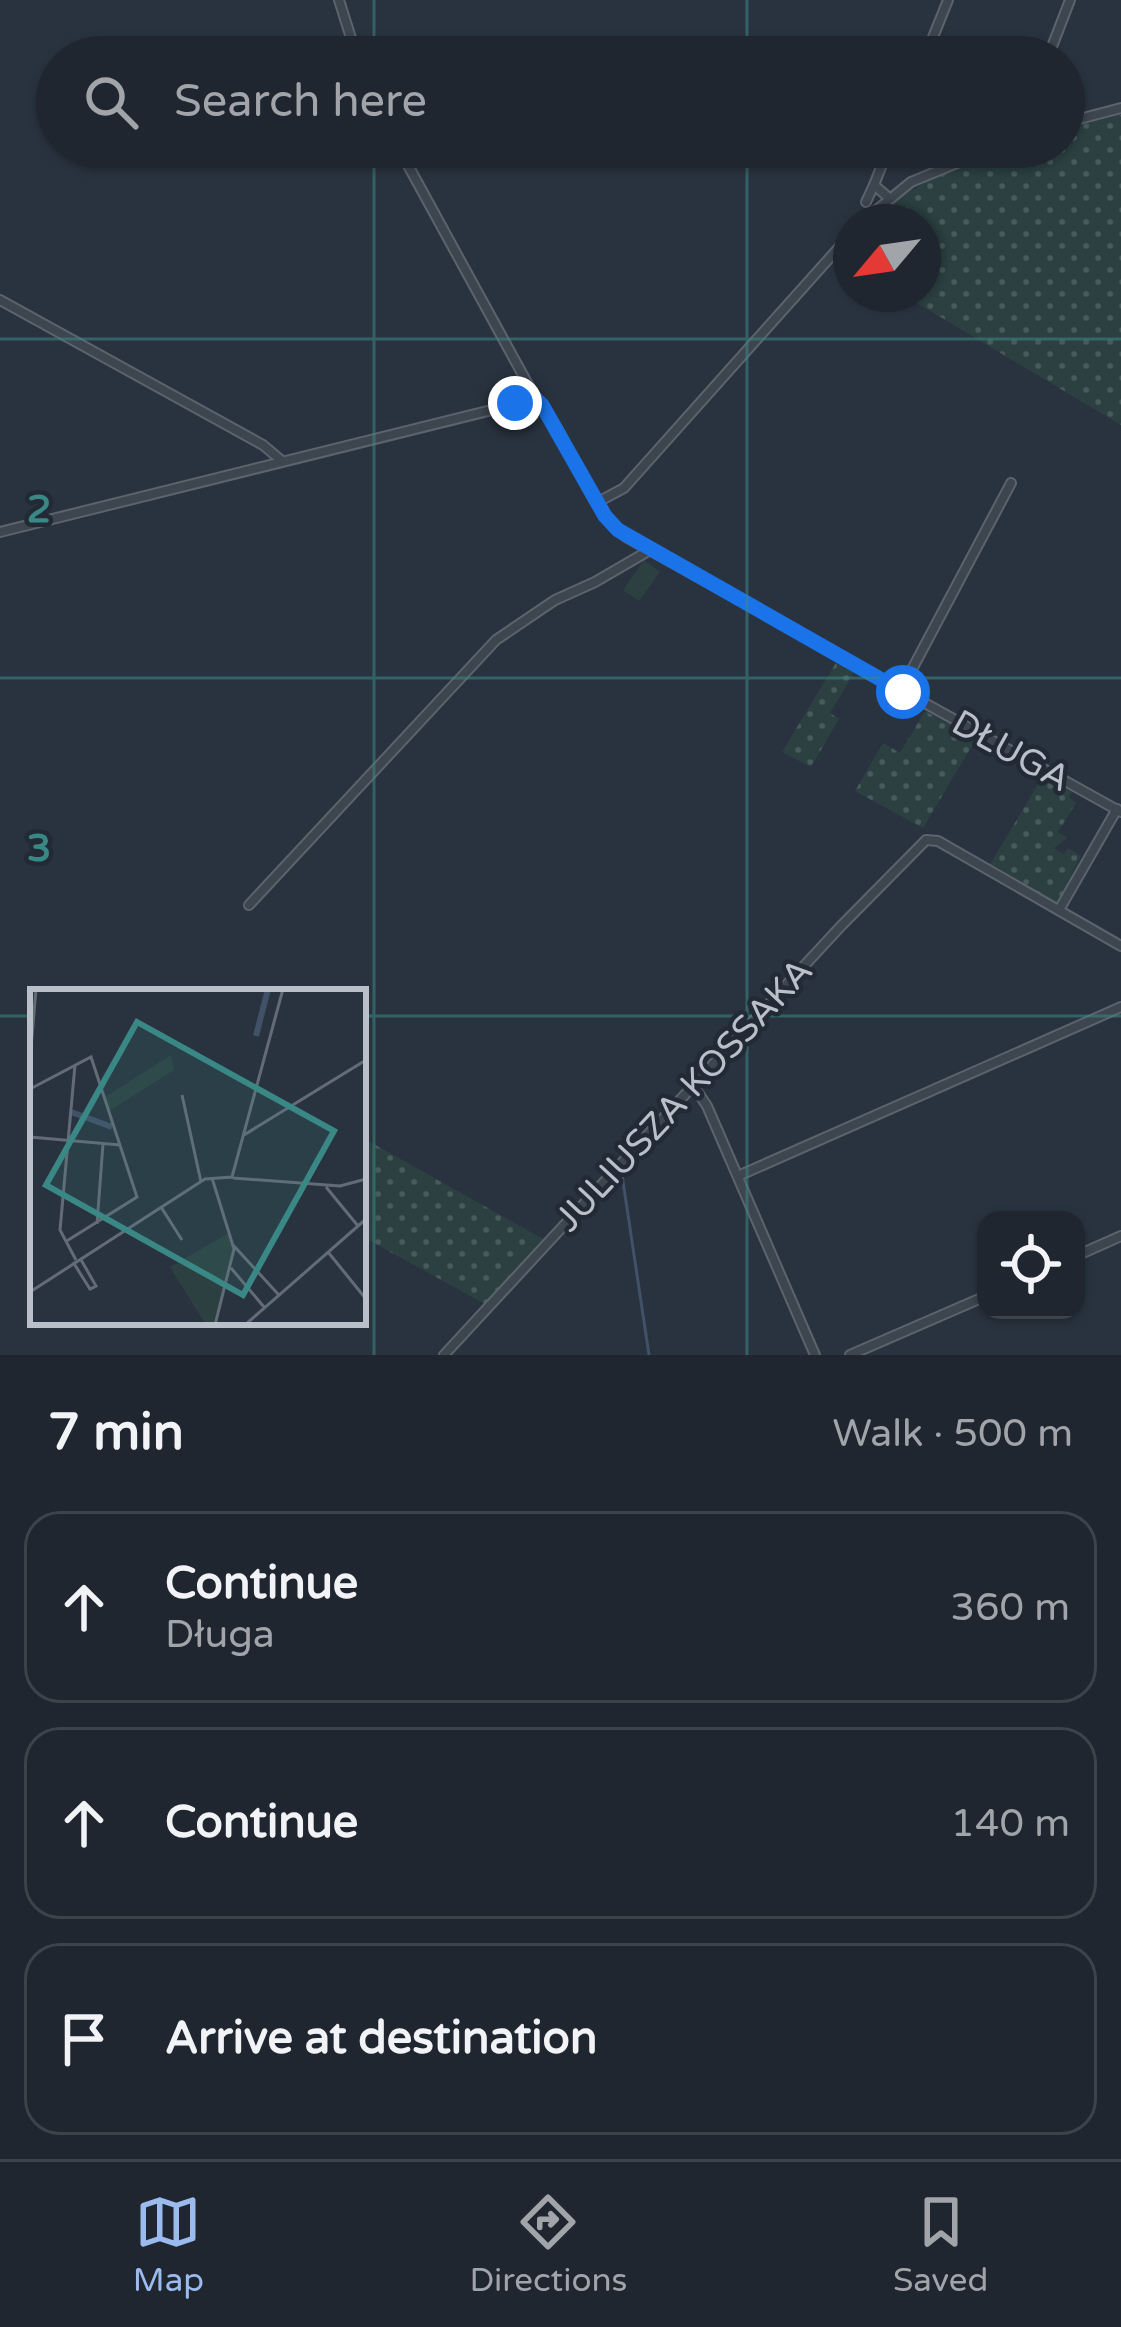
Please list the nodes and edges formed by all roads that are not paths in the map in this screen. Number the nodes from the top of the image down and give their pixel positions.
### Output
1 (339, 0) edge
2 (948, 0) edge
3 (1070, 0) edge
4 (350, 36) edge
5 (933, 36) edge
6 (1056, 36) edge
7 (1121, 109) edge
8 (1085, 118) edge
9 (410, 168) edge
10 (880, 168) edge
11 (943, 168) edge
12 (874, 184) junction
13 (888, 197) junction
14 (866, 202) dead end
15 (881, 204) edge
16 (833, 254) edge
17 (0, 300) edge
18 (536, 399) junction
19 (282, 460) junction
20 (1011, 483) dead end
21 (598, 502) junction
22 (0, 532) edge
23 (650, 550) junction
24 (901, 691) junction
25 (1119, 810) edge
26 (249, 905) dead end
27 (1059, 910) junction
28 (1121, 946) edge
29 (1121, 1007) edge
30 (693, 1085) junction
31 (738, 1176) junction
32 (1121, 1236) edge
33 (1085, 1252) edge
34 (977, 1300) edge
35 (444, 1355) edge
36 (815, 1355) edge
37 (850, 1355) edge

1 - 4 street
2 - 5 street
3 - 6 street
7 - 8 street
9 - 18 street, DŁUGA
10 - 12 street
11 - 13 street
12 - 13 street
12 - 14 street
13 - 15 street
16 - 21 street
17 - 19 street
18 - 19 street
18 - 21 street, DŁUGA
19 - 22 street
20 - 24 street
21 - 23 street, DŁUGA
23 - 24 street, DŁUGA
23 - 26 street
24 - 25 street, DŁUGA
25 - 27 street
27 - 28 street
27 - 30 street, JULIUSZA KOSSAKA
29 - 31 street
30 - 31 street
30 - 35 street, JULIUSZA KOSSAKA
31 - 36 street
32 - 33 street
34 - 37 street

